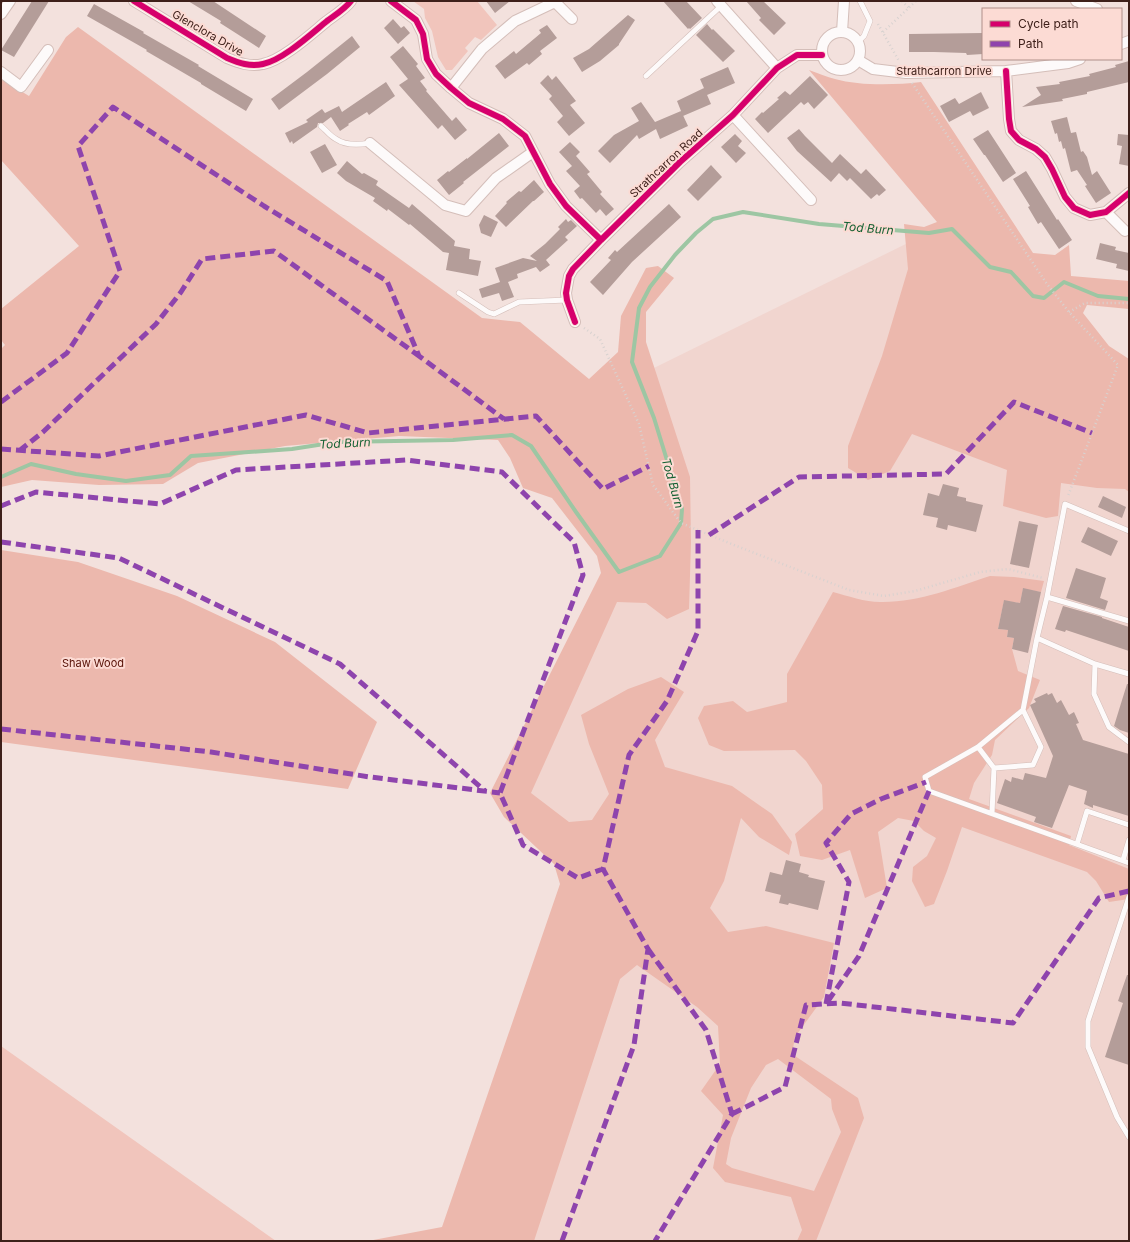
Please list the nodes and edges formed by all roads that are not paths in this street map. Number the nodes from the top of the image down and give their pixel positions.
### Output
1 (10, 1) edge
2 (134, 1) edge
3 (351, 1) edge
4 (391, 1) edge
5 (844, 1) edge
6 (860, 1) edge
7 (1076, 1) edge
8 (556, 2) edge
9 (719, 4) edge
10 (1094, 8) edge
11 (1, 14) edge
12 (572, 19) dead end
13 (842, 32) junction
14 (858, 42) junction
15 (48, 50) dead end
16 (822, 55) junction
17 (858, 60) junction
18 (1077, 60) edge
19 (778, 68) junction
20 (1006, 71) junction
21 (1, 72) edge
22 (646, 76) dead end
23 (451, 88) junction
24 (733, 114) junction
25 (321, 126) dead end
26 (370, 143) joint
27 (533, 152) junction
28 (1129, 192) edge
29 (811, 200) dead end
30 (1106, 212) junction
31 (1125, 231) dead end
32 (600, 240) junction
33 (459, 294) dead end
34 (567, 300) junction
35 (575, 322) road end
36 (1129, 531) edge
37 (1047, 597) junction
38 (1129, 621) edge
39 (1037, 638) junction
40 (1095, 664) junction
41 (1129, 674) edge
42 (1023, 710) junction
43 (1129, 742) edge
44 (978, 747) junction
45 (994, 768) junction
46 (992, 813) junction
47 (1129, 825) edge
48 (1129, 840) edge
49 (1077, 844) junction
50 (1123, 860) junction
51 (1129, 862) edge
52 (1129, 897) edge
53 (1129, 1137) edge

1 - 11 street
2 - 3 street, Glenclora Drive
4 - 23 street
5 - 13 street
6 - 14 lane
7 - 10 street
8 - 12 street
8 - 23 street
9 - 19 street
9 - 22 lane
13 - 14 street
13 - 16 street
14 - 17 street
15 - 21 street
16 - 17 street
16 - 19 street, Strathcarron Road
17 - 20 street, Strathcarron Drive
18 - 20 street, Strathcarron Drive
19 - 24 street, Strathcarron Road
20 - 30 street
23 - 27 street
24 - 29 street
24 - 32 street, Strathcarron Road
25 - 26 lane
26 - 27 street
27 - 32 street
28 - 30 street
30 - 31 street
32 - 34 street, Strathcarron Road
33 - 34 lane
34 - 35 street, Strathcarron Road
36 - 37 lane
37 - 38 lane
37 - 39 lane
39 - 40 lane
39 - 42 lane
40 - 41 lane
40 - 43 lane
42 - 44 lane
42 - 45 lane
44 - 45 lane
44 - 46 lane
45 - 46 lane
46 - 49 lane
47 - 49 lane
48 - 50 lane
49 - 50 lane
50 - 51 lane
52 - 53 lane

